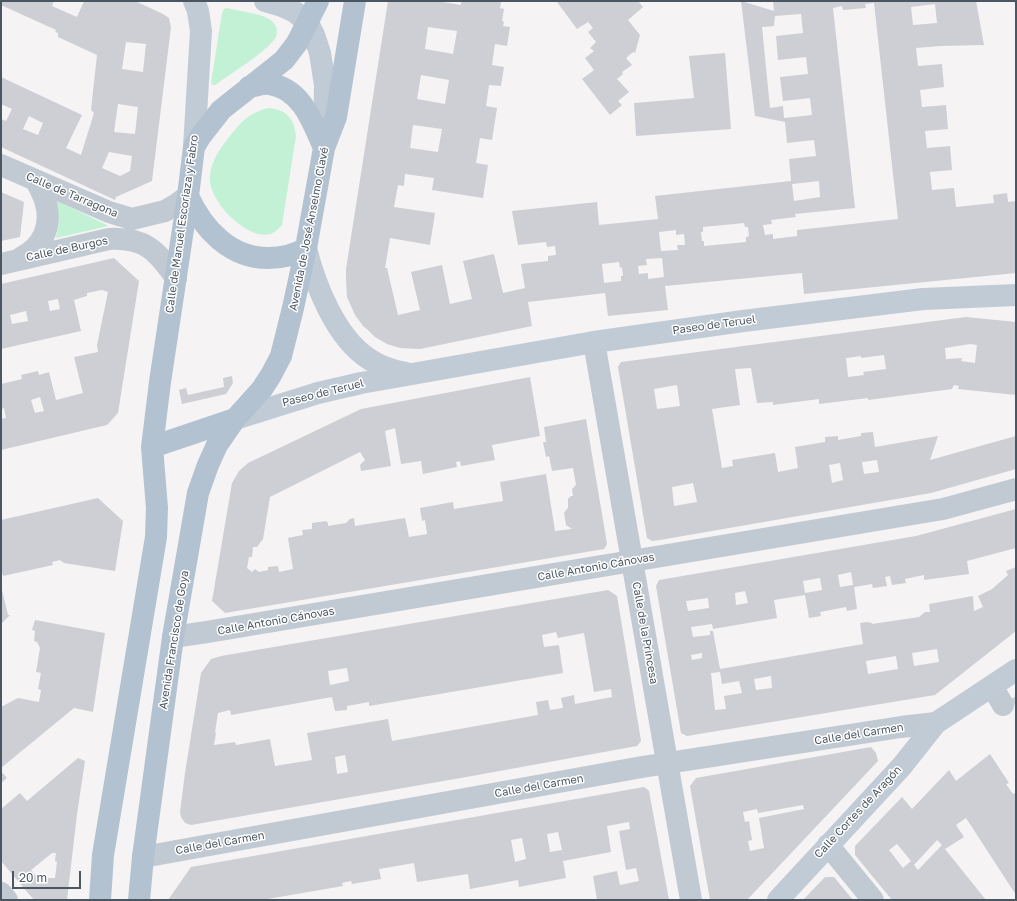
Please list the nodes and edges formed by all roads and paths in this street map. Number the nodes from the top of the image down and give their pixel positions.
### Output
1 (194, 1) edge
2 (265, 1) edge
3 (318, 1) edge
4 (356, 1) edge
5 (308, 24) junction
6 (249, 88) junction
7 (194, 147) junction
8 (324, 148) junction
9 (1, 165) edge
10 (36, 180) junction
11 (188, 196) junction
12 (306, 248) junction
13 (7, 262) edge
14 (176, 278) junction
15 (1016, 295) edge
16 (594, 342) junction
17 (413, 374) junction
18 (235, 419) junction
19 (152, 447) junction
20 (1016, 489) edge
21 (632, 561) junction
22 (173, 637) junction
23 (1016, 670) edge
24 (992, 686) junction
25 (1003, 705) dead end
26 (936, 723) junction
27 (667, 763) junction
28 (828, 845) junction
29 (142, 863) junction
30 (1, 893) edge
31 (7, 900) edge
32 (100, 900) edge
33 (127, 900) edge
34 (139, 900) edge
35 (691, 900) edge
36 (778, 900) edge
37 (873, 900) edge

1 - 7 main road, Calle de Manuel Escoriaza y Fabro
2 - 5 main road
3 - 5 main road
4 - 8 main road, Avenida de José Anselmo Clavé
5 - 6 main road
5 - 8 main road
6 - 7 main road
6 - 8 main road
7 - 11 main road, Calle de Manuel Escoriaza y Fabro
8 - 12 main road, Avenida de José Anselmo Clavé
9 - 10 street, Calle de Tarragona
10 - 11 street, Calle de Tarragona
10 - 13 street, Calle de Burgos
11 - 12 main road
11 - 14 main road, Calle de Manuel Escoriaza y Fabro
12 - 17 main road, Paseo de Teruel
12 - 18 main road, Avenida de José Anselmo Clavé
13 - 14 street, Calle de Burgos
14 - 19 main road, Calle de Manuel Escoriaza y Fabro
15 - 16 main road, Paseo de Teruel
16 - 17 main road, Paseo de Teruel
16 - 21 street, Calle de la Princesa
17 - 18 main road, Paseo de Teruel
18 - 19 main road
18 - 22 main road, Avenida Francisco de Goya
19 - 32 main road
20 - 21 street, Calle Antonio Cánovas
21 - 22 street, Calle Antonio Cánovas
21 - 27 street, Calle de la Princesa
22 - 29 main road, Avenida Francisco de Goya
23 - 24 main road, Calle Cortes de Aragón
24 - 25 street
24 - 26 main road, Calle Cortes de Aragón
26 - 27 street, Calle del Carmen
26 - 28 main road, Calle Cortes de Aragón
27 - 29 street, Calle del Carmen
27 - 35 street, Calle de la Princesa
28 - 36 main road, Calle Cortes de Aragón
28 - 37 street
29 - 33 street, Avenida Francisco de Goya
29 - 34 main road, Avenida Francisco de Goya
30 - 31 street

